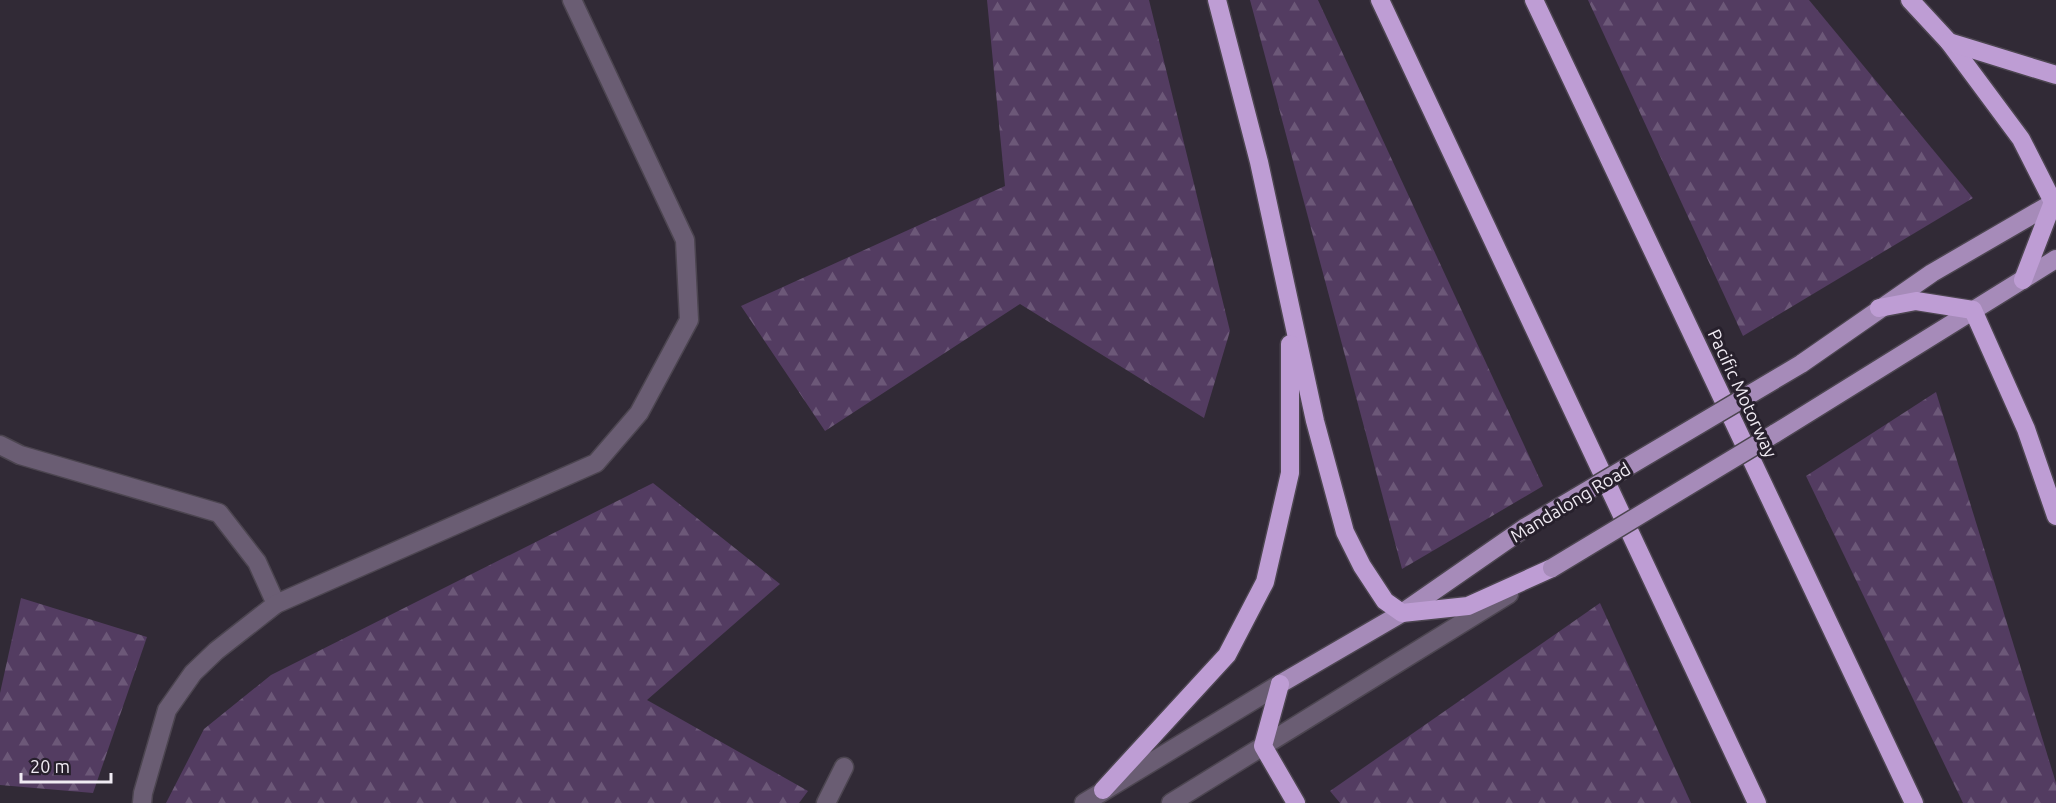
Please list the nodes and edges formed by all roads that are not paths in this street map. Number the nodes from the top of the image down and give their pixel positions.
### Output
1 (572, 0) edge
2 (1217, 0) edge
3 (1380, 0) edge
4 (1534, 0) edge
5 (1910, 0) edge
6 (1949, 42) junction
7 (2056, 75) edge
8 (2055, 202) edge
9 (2056, 259) edge
10 (2023, 280) junction
11 (1290, 307) junction
12 (1879, 308) junction
13 (1973, 310) junction
14 (0, 446) edge
15 (2056, 516) edge
16 (1552, 568) junction
17 (276, 604) junction
18 (1402, 613) junction
19 (1280, 684) junction
20 (1263, 746) junction
21 (844, 767) dead end
22 (1103, 790) junction
23 (142, 803) edge
24 (826, 803) edge
25 (1084, 803) edge
26 (1171, 803) edge
27 (1296, 803) edge
28 (1757, 803) edge
29 (1914, 803) edge

1 - 17 street
2 - 11 highway
3 - 28 highway
4 - 29 highway, Pacific Motorway
5 - 6 highway
6 - 7 highway
6 - 8 highway
8 - 10 highway
8 - 12 main road, Mandalong Road
9 - 10 main road
10 - 13 main road
11 - 18 highway
11 - 22 highway
12 - 13 highway
12 - 18 main road, Mandalong Road, bridge
13 - 15 highway
13 - 16 main road, bridge
14 - 17 street
16 - 18 highway
16 - 20 street
17 - 23 street
18 - 19 main road, Mandalong Road
19 - 20 highway
19 - 22 street, Mandalong Road
20 - 26 street
20 - 27 highway
21 - 24 street
22 - 25 street, Mandalong Road

